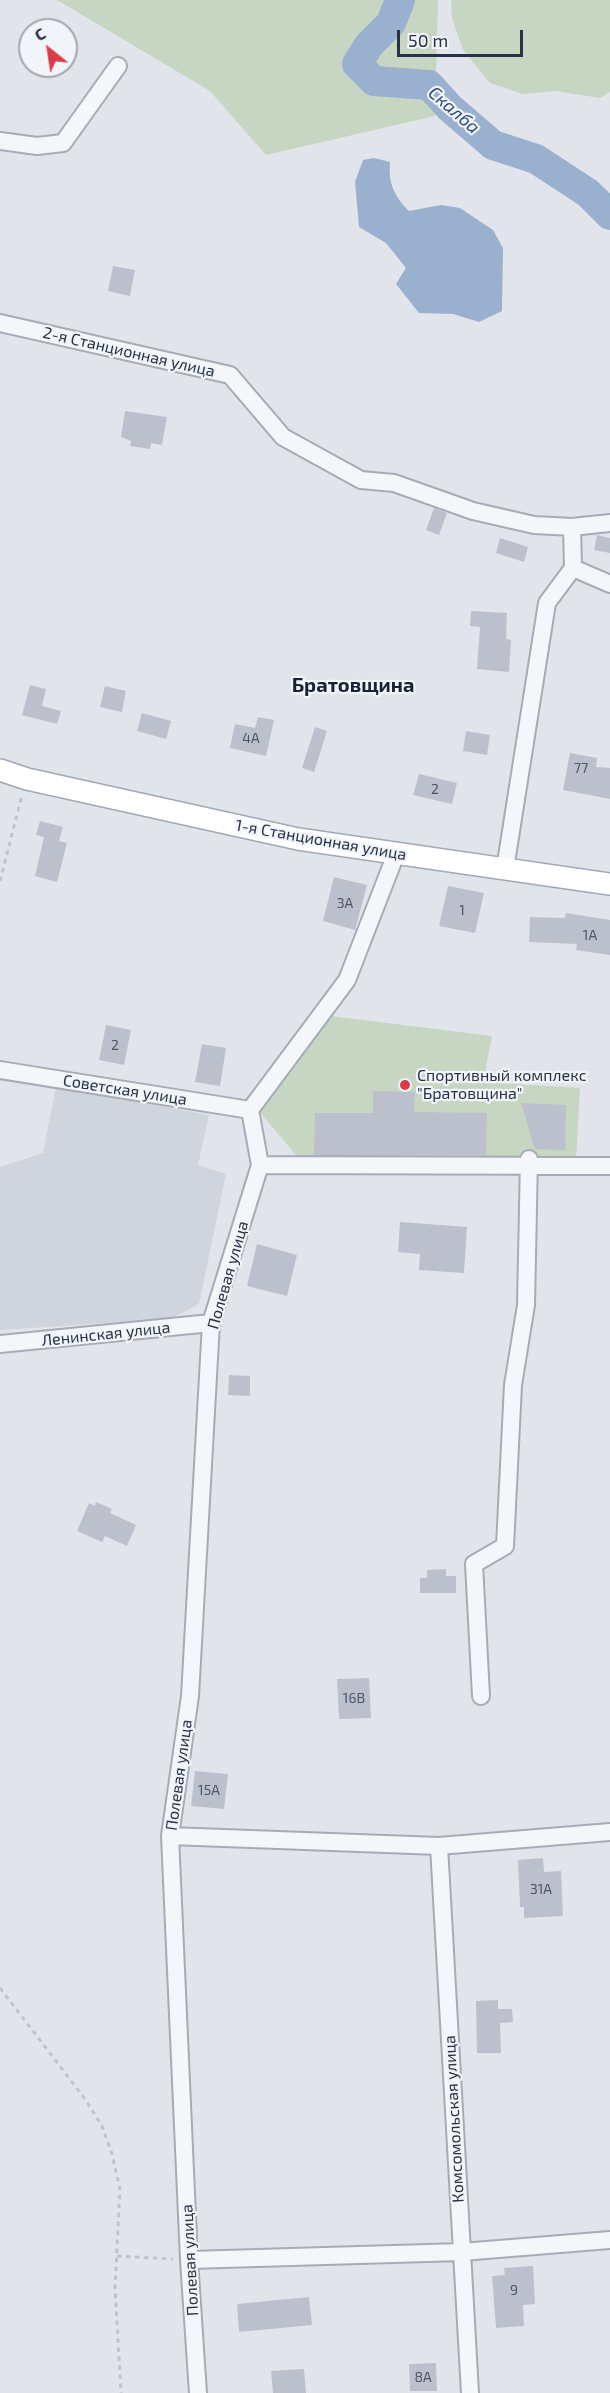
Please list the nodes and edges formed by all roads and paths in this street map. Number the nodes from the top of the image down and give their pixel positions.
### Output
1 (118, 66) dead end
2 (0, 141) edge
3 (0, 323) edge
4 (610, 523) edge
5 (572, 527) junction
6 (573, 568) junction
7 (610, 584) edge
8 (0, 770) edge
9 (27, 779) junction
10 (396, 854) junction
11 (506, 869) junction
12 (0, 881) edge
13 (610, 884) edge
14 (0, 1070) edge
15 (250, 1110) junction
16 (529, 1162) junction
17 (260, 1165) junction
18 (610, 1166) edge
19 (211, 1323) junction
20 (0, 1344) edge
21 (481, 1696) dead end
22 (610, 1832) edge
23 (170, 1836) junction
24 (439, 1846) junction
25 (0, 1988) edge
26 (610, 2240) edge
27 (462, 2252) junction
28 (117, 2256) junction
29 (189, 2260) junction
30 (120, 2393) edge
31 (198, 2393) edge
32 (470, 2393) edge

1 - 2 street
3 - 5 street, 2-я Станционная улица
4 - 5 street, 2-я Станционная улица
5 - 6 street
6 - 7 street
6 - 11 street
8 - 9 main road, 1-я Станционная улица
9 - 10 main road, 1-я Станционная улица
9 - 12 path
10 - 11 main road, 1-я Станционная улица
10 - 15 street
11 - 13 main road, 1-я Станционная улица
14 - 15 street, Советская улица
15 - 17 street
16 - 17 street
16 - 18 street
16 - 21 street
17 - 19 street, Полевая улица
19 - 20 street, Ленинская улица
19 - 23 street, Полевая улица
22 - 24 street
23 - 24 street
23 - 29 street, Полевая улица
24 - 27 street, Комсомольская улица
25 - 28 path
26 - 27 street
27 - 29 street
27 - 32 street, Комсомольская улица
28 - 29 path
28 - 30 path
29 - 31 street, Полевая улица

